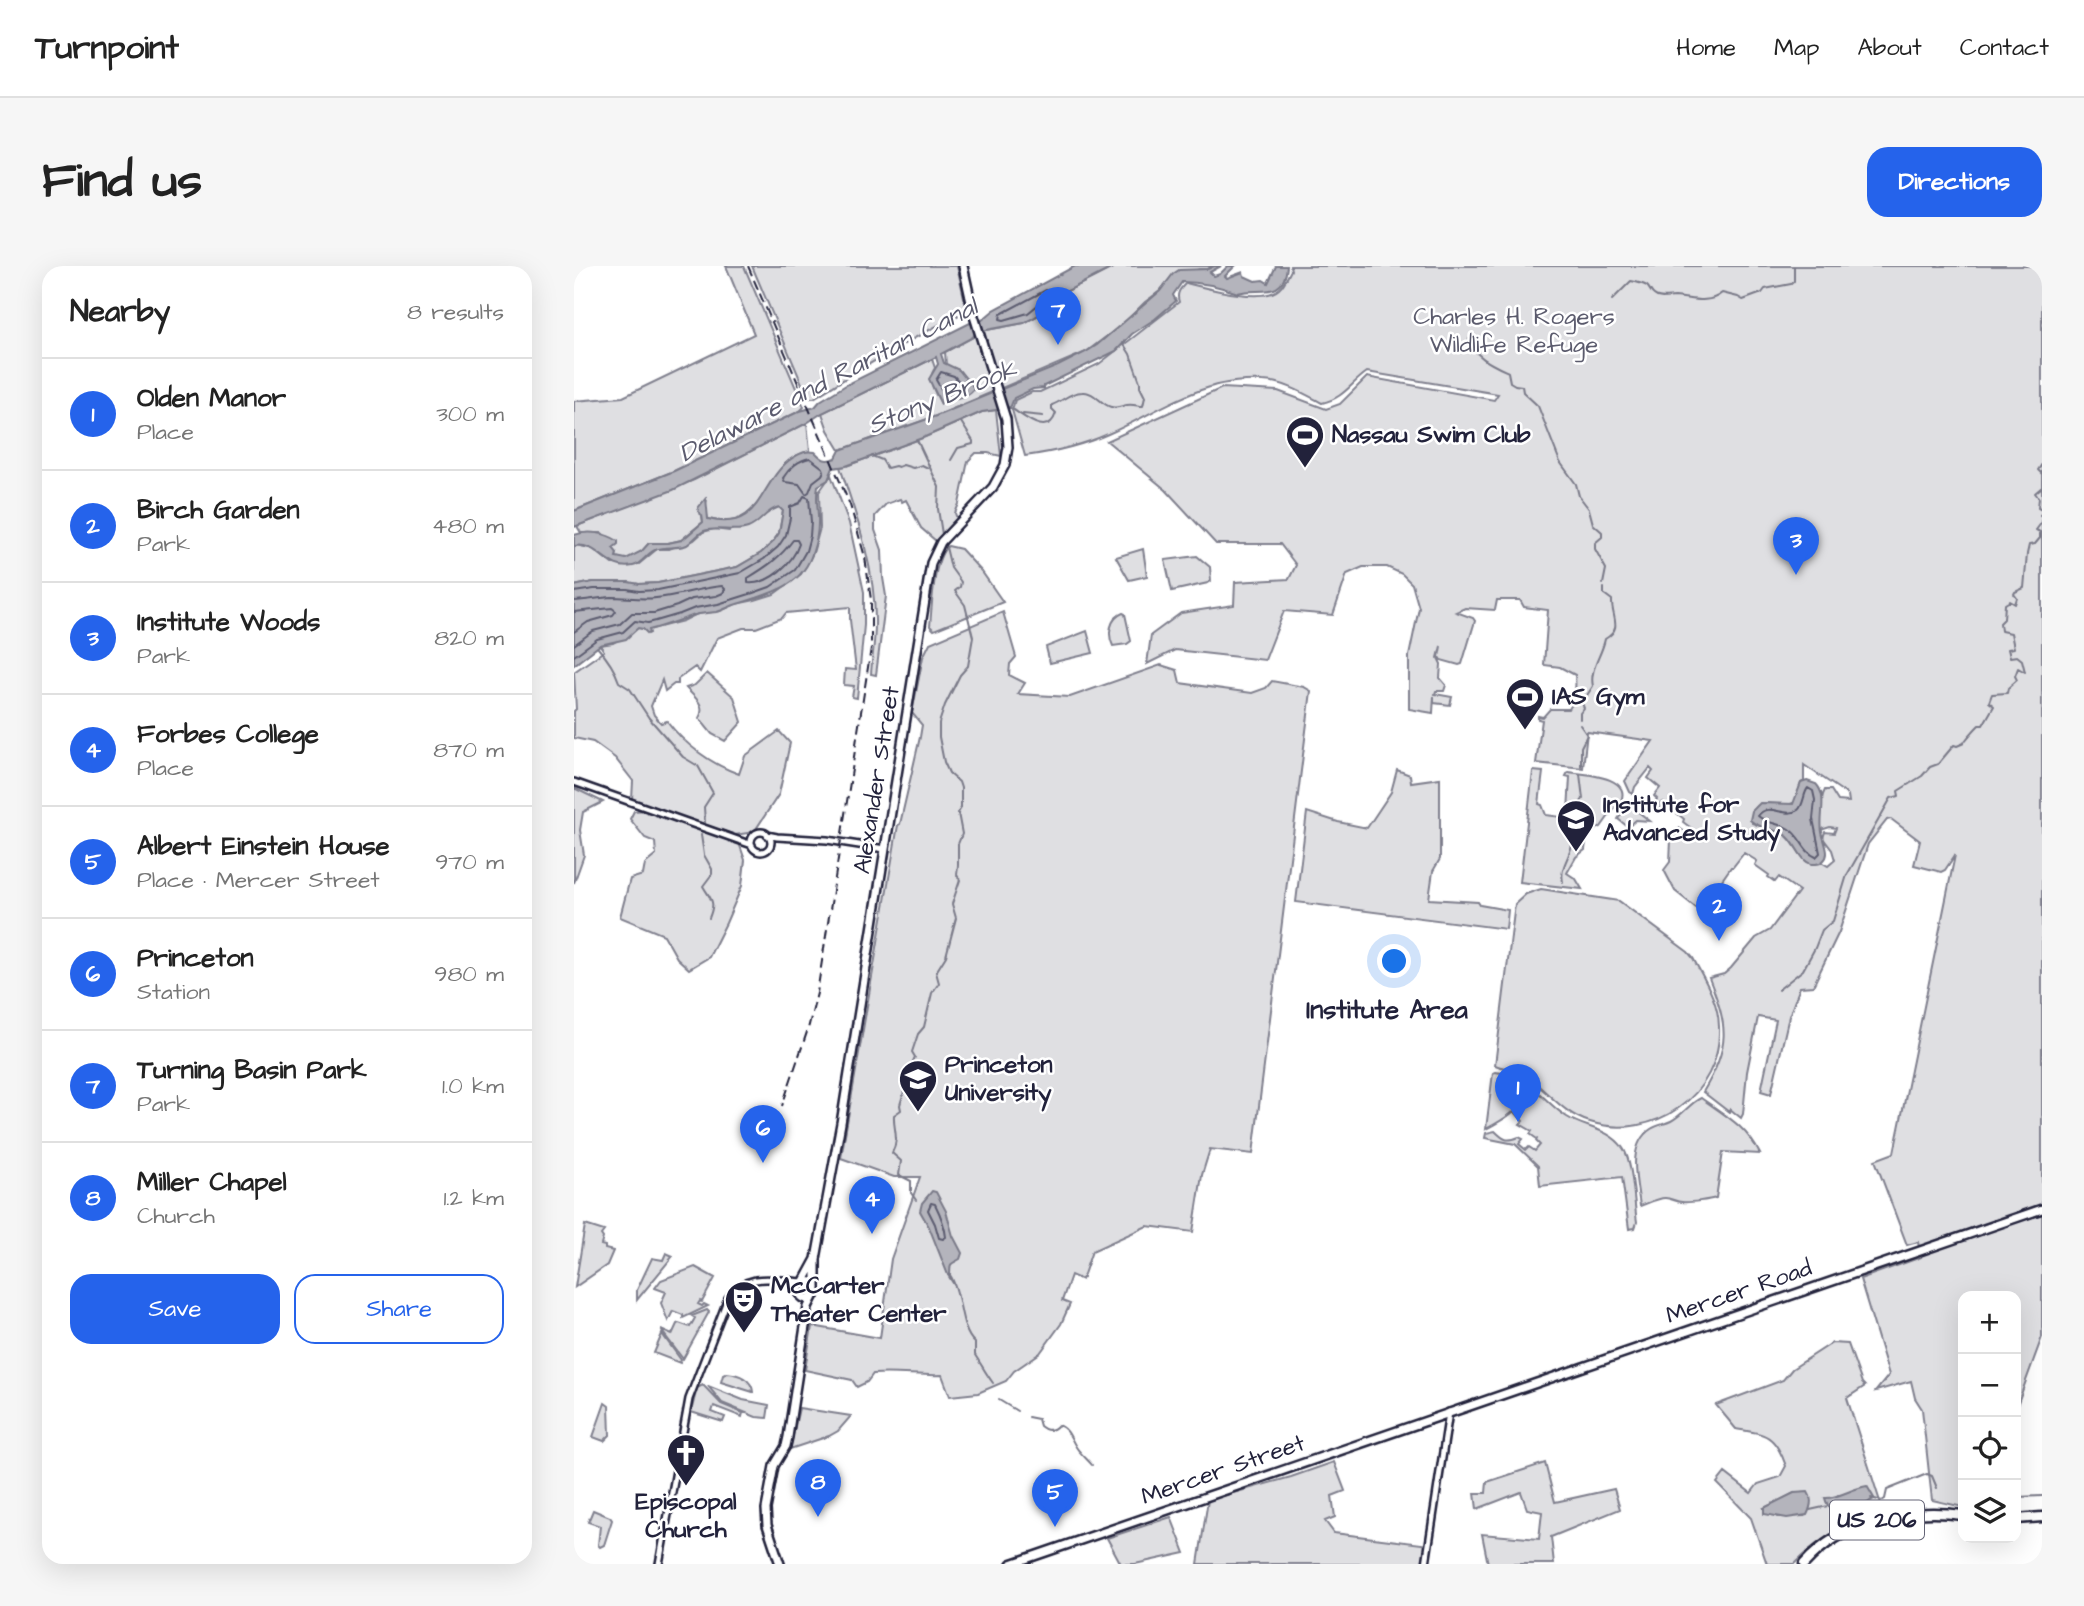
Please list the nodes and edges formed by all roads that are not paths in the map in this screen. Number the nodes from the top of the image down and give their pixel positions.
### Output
1 (963, 266) edge
2 (574, 782) edge
3 (767, 835) junction
4 (753, 836) junction
5 (735, 838) junction
6 (793, 838) junction
7 (752, 845) junction
8 (769, 846) junction
9 (885, 849) junction
10 (2042, 1209) edge
11 (816, 1259) junction
12 (781, 1281) junction
13 (804, 1282) junction
14 (816, 1287) junction
15 (799, 1293) junction
16 (813, 1297) junction
17 (807, 1318) junction
18 (1449, 1412) junction
19 (1958, 1515) edge
20 (2042, 1517) edge
21 (2021, 1519) edge
22 (659, 1564) edge
23 (780, 1564) edge
24 (1011, 1564) edge
25 (1426, 1564) edge
26 (1804, 1564) edge

1 - 9 main road, Alexander Street
2 - 5 street
3 - 4 street
3 - 6 street
3 - 8 street
4 - 5 street
4 - 7 street
5 - 7 street
6 - 8 street
6 - 9 street
7 - 8 street
9 - 11 main road, Alexander Street
10 - 18 main road, Mercer Road
11 - 13 main road, Alexander Street
11 - 14 main road, Alexander Street
12 - 13 street
12 - 15 street
12 - 22 street
13 - 14 main road
13 - 15 main road
14 - 16 main road
15 - 16 main road
15 - 17 main road
16 - 17 main road
17 - 23 main road
18 - 24 main road, Mercer Street
18 - 25 street
19 - 26 highway, US 206
20 - 21 highway

